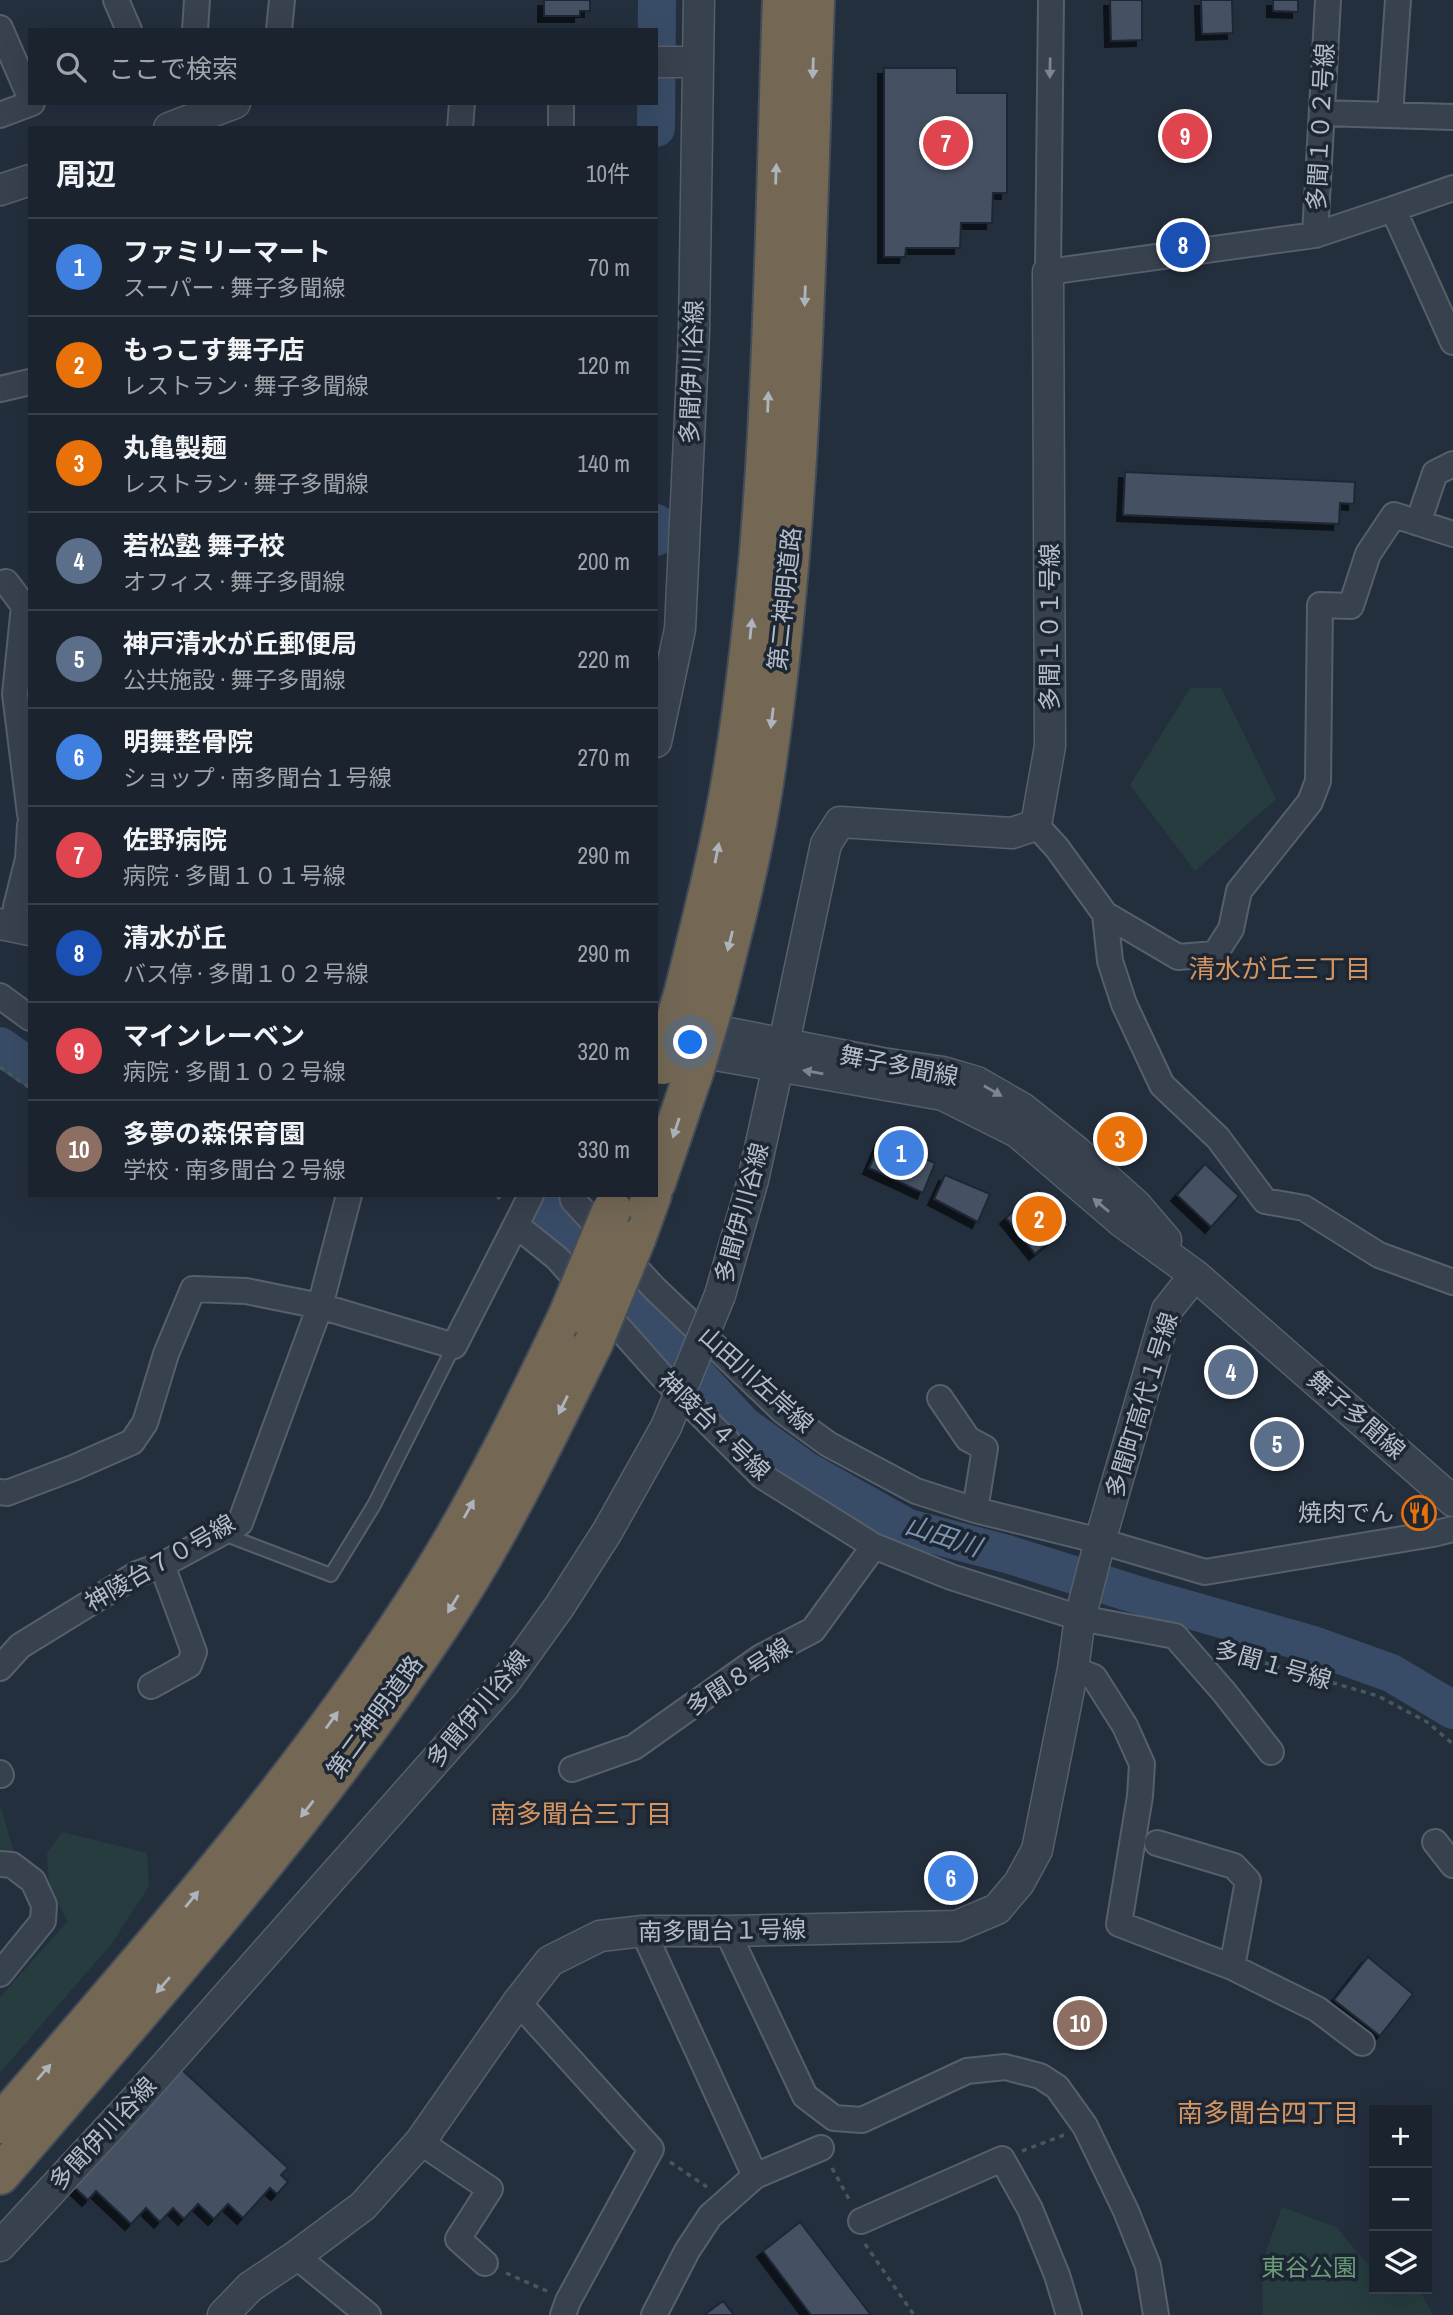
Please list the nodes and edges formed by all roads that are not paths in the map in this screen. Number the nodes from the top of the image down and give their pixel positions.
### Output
1 (116, 0) edge
2 (197, 0) edge
3 (282, 0) edge
4 (699, 0) edge
5 (782, 0) edge
6 (815, 0) edge
7 (1051, 0) edge
8 (1328, 0) edge
9 (1398, 0) edge
10 (0, 28) edge
11 (128, 28) edge
12 (195, 28) edge
13 (279, 28) edge
14 (675, 62) edge
15 (28, 92) edge
16 (28, 104) edge
17 (231, 105) edge
18 (462, 105) edge
19 (561, 105) edge
20 (1322, 113) junction
21 (0, 115) edge
22 (1390, 115) junction
23 (1453, 117) edge
24 (188, 124) edge
25 (460, 126) edge
26 (561, 126) edge
27 (28, 181) edge
28 (1453, 188) edge
29 (0, 190) edge
30 (1393, 209) junction
31 (1315, 236) junction
32 (1048, 272) junction
33 (1453, 342) edge
34 (28, 382) edge
35 (0, 389) edge
36 (1453, 464) edge
37 (1418, 523) junction
38 (1453, 534) edge
39 (6, 582) dead end
40 (15, 694) edge
41 (658, 733) edge
42 (28, 798) edge
43 (1036, 825) junction
44 (28, 859) edge
45 (1105, 914) junction
46 (15, 917) edge
47 (700, 994) junction
48 (0, 996) edge
49 (28, 1017) edge
50 (658, 1021) edge
51 (781, 1054) junction
52 (667, 1066) edge
53 (658, 1162) edge
54 (348, 1197) edge
55 (530, 1197) edge
56 (572, 1197) edge
57 (651, 1197) edge
58 (615, 1202) edge
59 (516, 1225) junction
60 (1195, 1275) junction
61 (1453, 1282) edge
62 (320, 1306) junction
63 (454, 1346) junction
64 (940, 1398) dead end
65 (0, 1492) edge
66 (1453, 1500) edge
67 (975, 1510) junction
68 (1453, 1529) edge
69 (222, 1533) junction
70 (1100, 1541) junction
71 (874, 1546) junction
72 (162, 1565) junction
73 (1080, 1618) junction
74 (0, 1668) edge
75 (1073, 1669) junction
76 (151, 1686) dead end
77 (1271, 1752) dead end
78 (572, 1769) dead end
79 (1435, 1842) dead end
80 (1157, 1843) dead end
81 (0, 1864) edge
82 (1453, 1865) edge
83 (643, 1931) junction
84 (727, 1931) junction
85 (1232, 1967) junction
86 (0, 1973) edge
87 (518, 2002) junction
88 (1362, 2043) dead end
89 (0, 2124) edge
90 (420, 2142) junction
91 (821, 2148) road end
92 (0, 2175) edge
93 (755, 2176) junction
94 (861, 2221) road end
95 (0, 2246) edge
96 (296, 2256) junction
97 (485, 2263) road end
98 (565, 2308) edge
99 (223, 2315) edge
100 (368, 2315) edge
101 (654, 2315) edge
102 (1069, 2315) edge
103 (1156, 2315) edge

1 - 11 street
2 - 12 street
3 - 13 street
4 - 14 street, 多聞伊川谷線
47 -> 5 highway, 第二神明道路
6 -> 47 highway, 第二神明道路
7 -> 32 street, 多聞１０１号線
8 - 20 street, 多聞１０２号線
9 - 22 street
10 - 15 street
14 - 41 street, 多聞伊川谷線
16 - 21 street
17 - 24 street
18 - 25 street
19 - 26 street
20 - 22 street
20 - 31 street, 多聞１０２号線
22 - 23 street
27 - 29 street
28 - 30 street
30 - 31 street
30 - 33 street
31 - 32 street, 多聞１０２号線
32 - 43 street, 多聞１０１号線
34 - 35 street
36 - 37 street
37 - 38 street
37 - 45 street
39 - 40 street
40 - 42 street
43 - 45 street
43 - 51 street
44 - 46 street
45 - 61 street
47 - 52 highway, 第二神明道路, bridge
48 - 49 street
50 - 51 street, 舞子多聞線
51 - 52 street, 舞子多聞線
51 - 60 street, 舞子多聞線
51 - 95 street, 多聞伊川谷線, bridge
52 -> 53 highway, 第二神明道路
54 - 62 street, 神陵台７０号線
55 - 59 street
56 - 67 street, 山田川左岸線
57 -> 92 highway, 第二神明道路, bridge
89 -> 58 highway, 第二神明道路, bridge
59 - 63 street
59 - 71 street, 神陵台４号線
60 - 66 street, 舞子多聞線
60 - 70 street, 多聞町高代１号線
62 - 63 street
62 - 65 street
62 - 69 street, 神陵台７０号線
63 - 69 lane
64 - 67 street
67 - 70 street, 山田川左岸線
68 - 70 street, 山田川左岸線
69 - 72 street, 神陵台７０号線
70 - 73 street, 南多聞台１号線
71 - 73 street, 神陵台４号線
71 - 78 street, 多聞８号線
72 - 74 street, 神陵台７０号線
72 - 76 street
73 - 75 street, 南多聞台１号線
73 - 77 street
75 - 84 street, 南多聞台１号線
75 - 85 street
79 - 82 street
80 - 85 street
81 - 86 street
83 - 84 street, 南多聞台１号線
83 - 87 street, 南多聞台１号線
83 - 93 street
84 - 103 street
85 - 88 street
87 - 90 street, 南多聞台１号線
87 - 98 street
90 - 96 street, 南多聞台１号線
90 - 97 street
91 - 93 street
93 - 101 street
94 - 102 street
96 - 99 street, 南多聞台１号線
96 - 100 street

